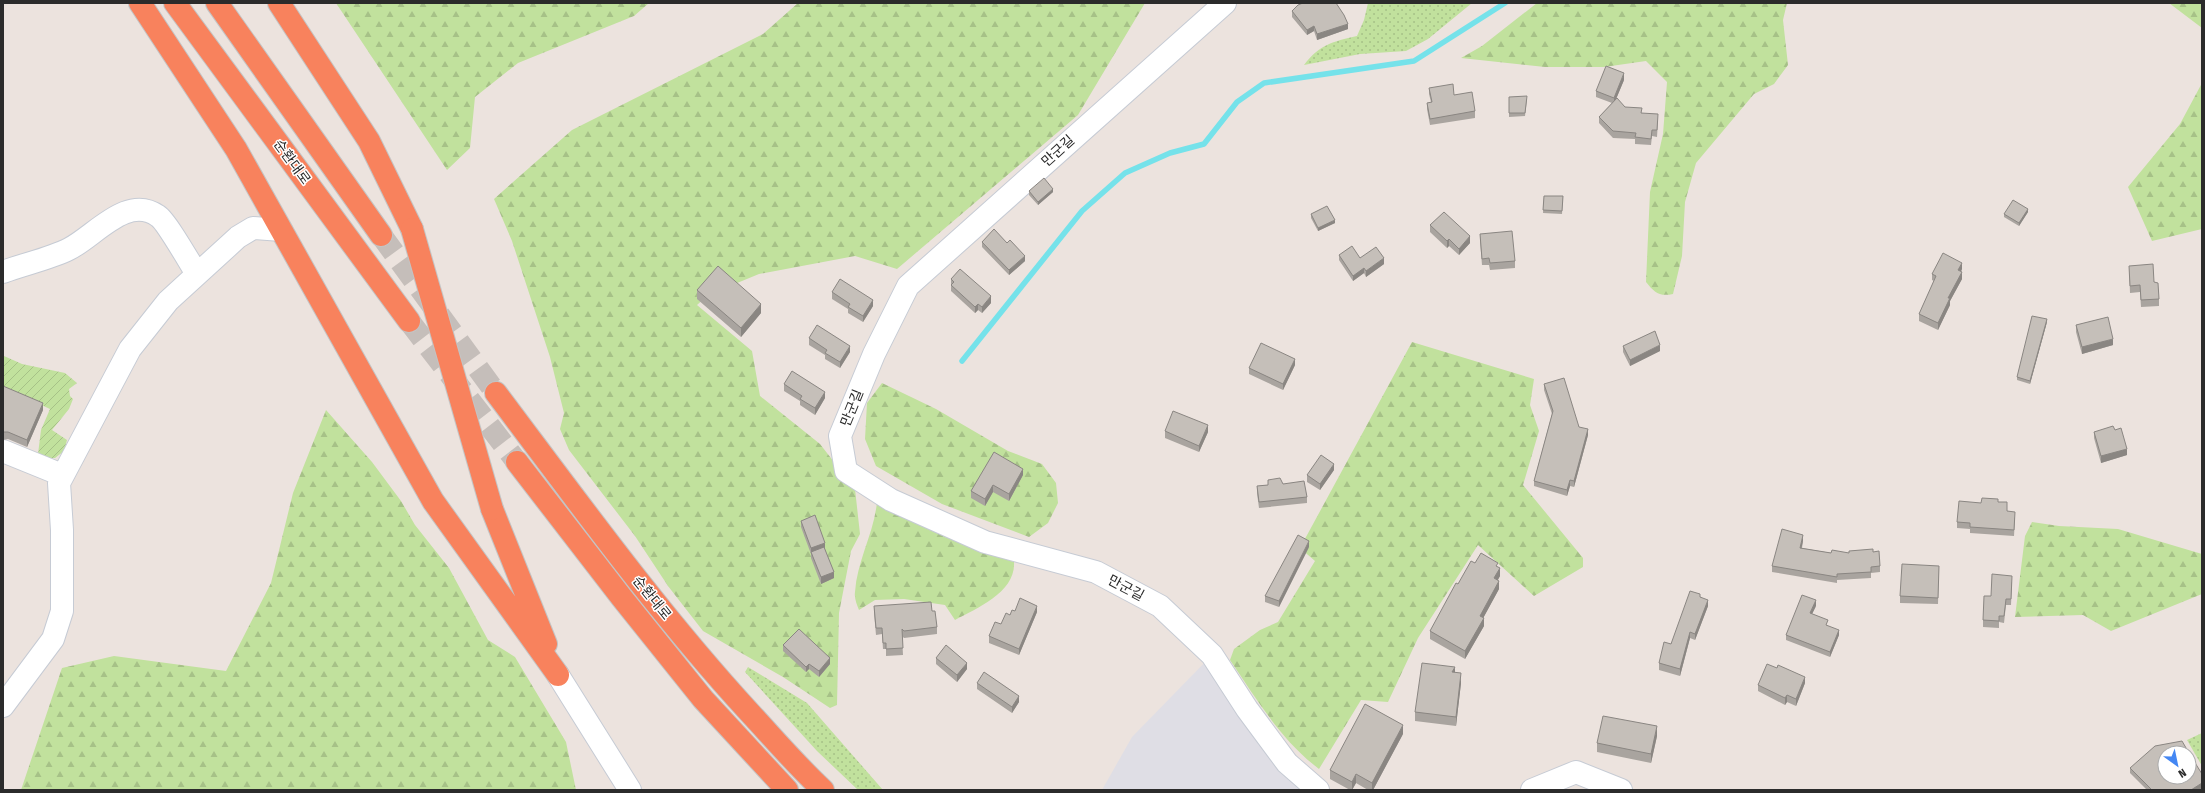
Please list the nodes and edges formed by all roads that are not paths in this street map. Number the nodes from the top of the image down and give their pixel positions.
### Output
1 (140, 3) edge
2 (175, 3) edge
3 (217, 3) edge
4 (279, 3) edge
5 (1225, 3) edge
6 (281, 230) junction
7 (381, 235) tunnel mouth
8 (3, 272) edge
9 (197, 274) junction
10 (409, 321) tunnel mouth
11 (496, 393) tunnel mouth
12 (3, 451) edge
13 (517, 462) tunnel mouth
14 (62, 475) junction
15 (558, 675) junction
16 (7, 693) edge
17 (630, 790) edge
18 (787, 790) edge
19 (824, 790) edge
20 (1318, 790) edge
21 (1532, 790) edge
22 (1621, 790) edge

1 - 6 highway
2 - 10 highway, 순환대로
3 - 7 highway
4 - 15 highway, bridge
5 - 20 street, 만군길
6 - 9 street
6 - 15 highway
8 - 9 street
9 - 14 street
11 - 19 highway, 순환대로
12 - 14 street
13 - 18 highway, 순환대로
14 - 16 street
15 - 17 street
21 - 22 street

